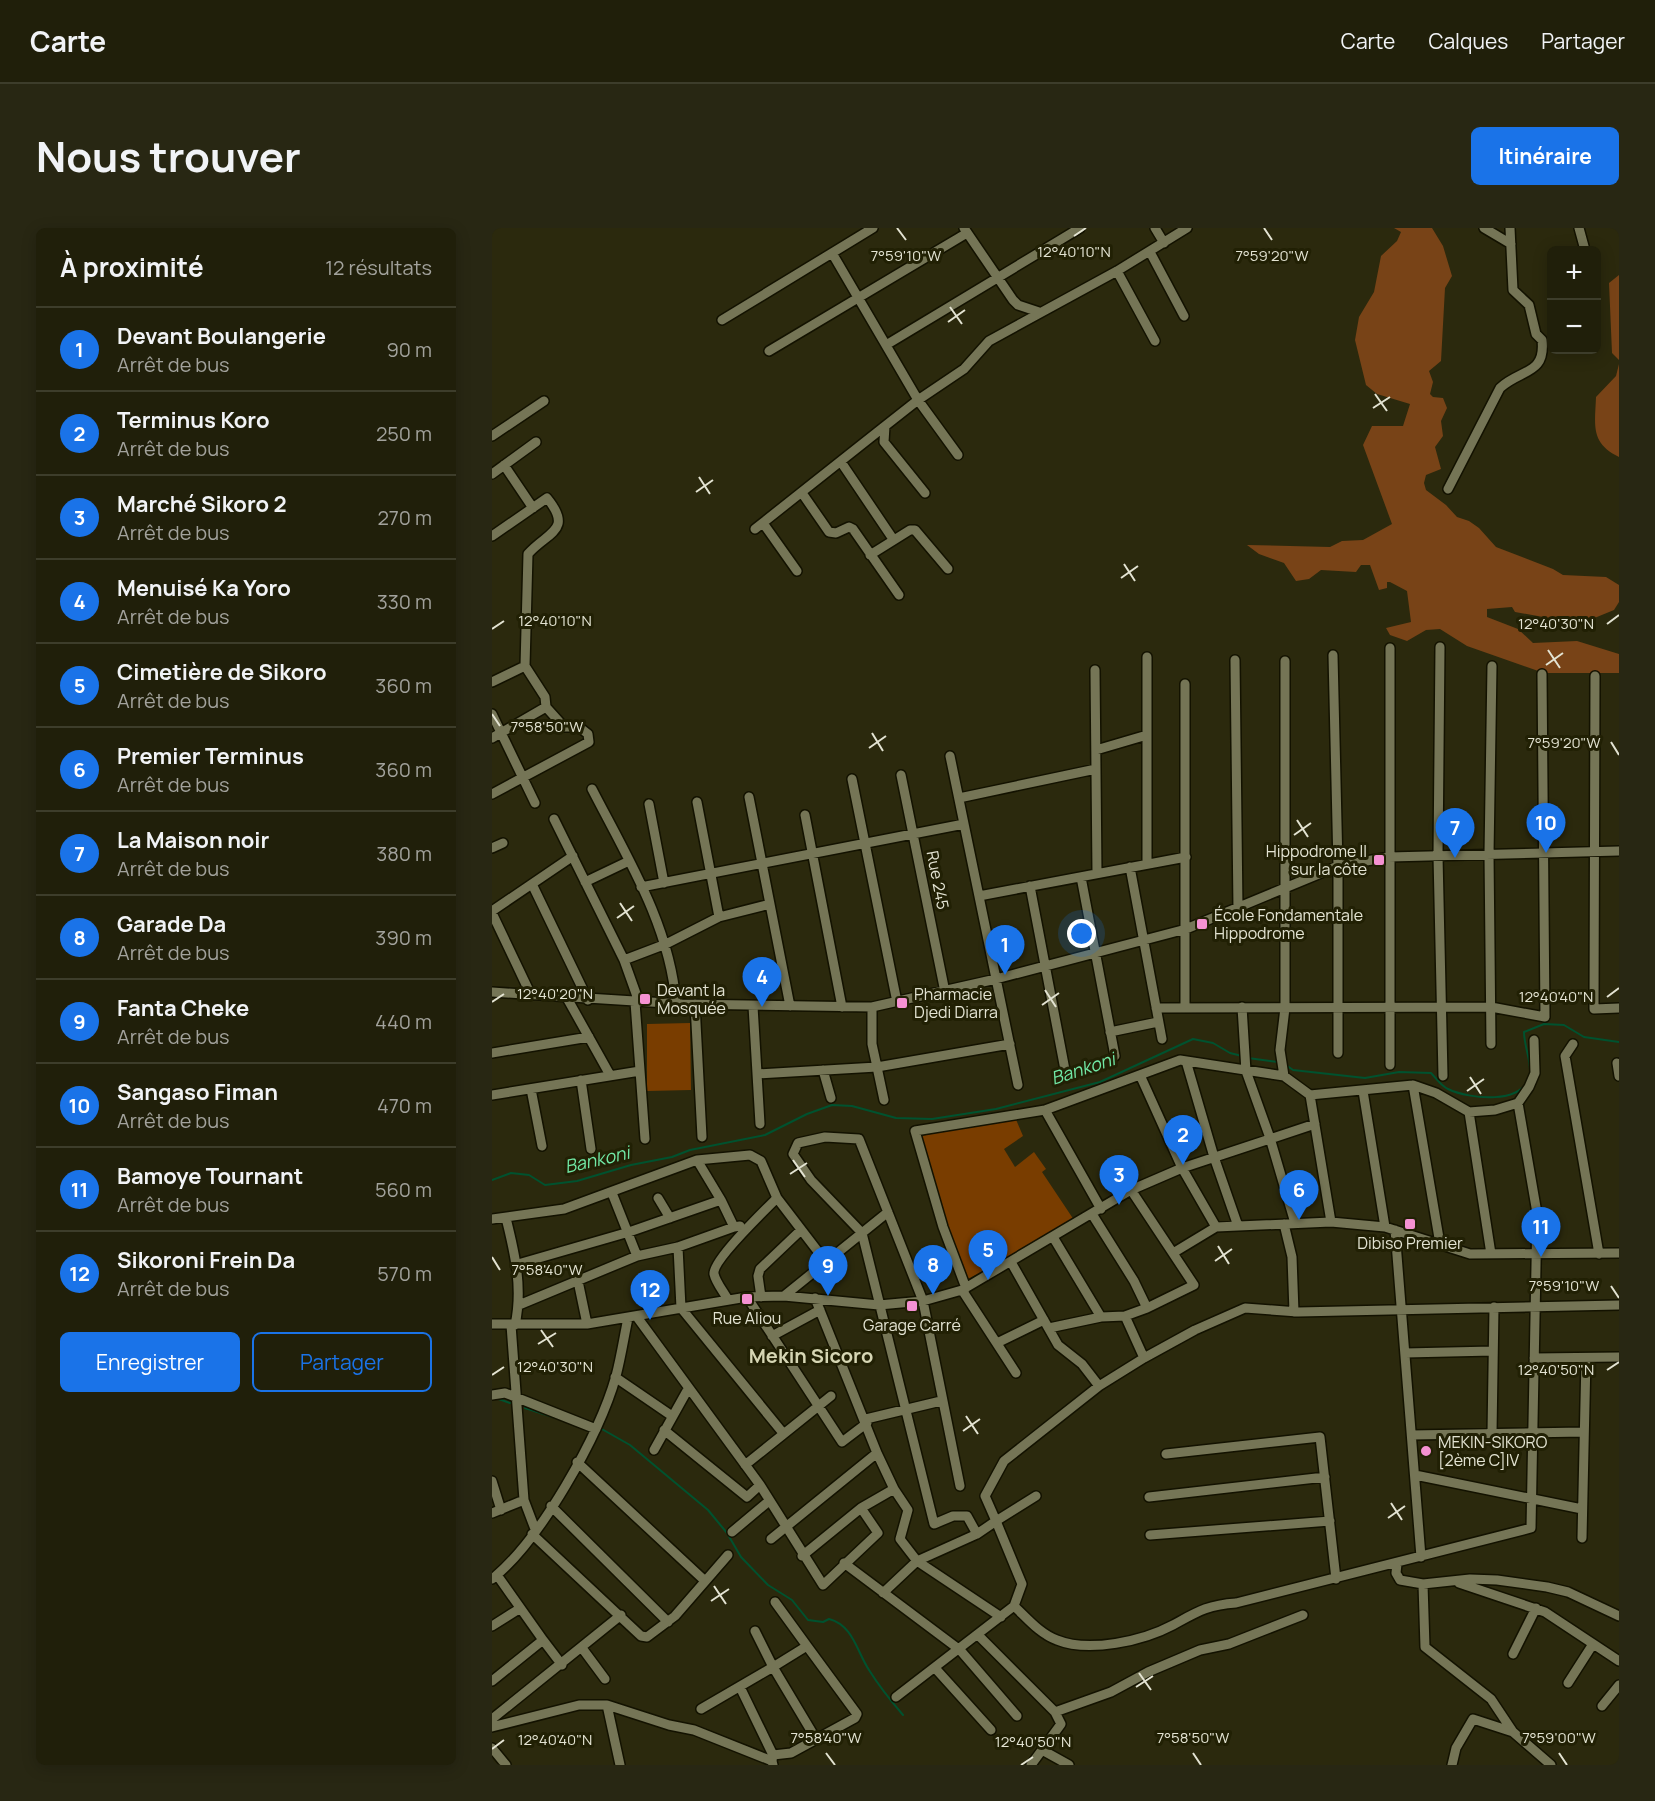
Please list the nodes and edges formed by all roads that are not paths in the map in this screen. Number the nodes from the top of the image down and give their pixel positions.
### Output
1 (873, 228) edge
2 (1080, 228) edge
3 (1155, 228) edge
4 (1187, 228) edge
5 (1484, 228) edge
6 (1510, 228) edge
7 (1579, 228) edge
8 (966, 231) edge
9 (1164, 243) junction
10 (1511, 244) junction
11 (1583, 246) edge
12 (1149, 252) junction
13 (832, 253) junction
14 (1117, 271) junction
15 (996, 278) junction
16 (858, 298) junction
17 (1039, 312) junction
18 (1184, 316) dead end
19 (722, 320) dead end
20 (1155, 341) dead end
21 (886, 345) junction
22 (769, 351) dead end
23 (918, 400) junction
24 (543, 401) dead end
25 (885, 426) junction
26 (492, 436) edge
27 (536, 442) dead end
28 (958, 455) dead end
29 (841, 462) junction
30 (504, 465) junction
31 (492, 474) edge
32 (1448, 489) dead end
33 (802, 493) junction
34 (925, 493) dead end
35 (533, 508) junction
36 (492, 536) edge
37 (893, 539) junction
38 (870, 555) junction
39 (948, 569) dead end
40 (797, 571) dead end
41 (899, 595) dead end
42 (1440, 647) dead end
43 (1390, 648) dead end
44 (1333, 655) dead end
45 (1147, 657) dead end
46 (1235, 660) dead end
47 (1286, 661) dead end
48 (525, 666) junction
49 (1492, 666) dead end
50 (1095, 670) dead end
51 (1542, 674) dead end
52 (1595, 676) dead end
53 (492, 682) edge
54 (1185, 684) dead end
55 (546, 707) junction
56 (492, 714) edge
57 (497, 735) edge
58 (1147, 735) junction
59 (1095, 750) junction
60 (950, 756) dead end
61 (1096, 769) junction
62 (901, 775) dead end
63 (523, 777) junction
64 (852, 779) dead end
65 (592, 789) dead end
66 (492, 794) edge
67 (749, 797) dead end
68 (959, 798) junction
69 (697, 802) dead end
70 (535, 803) dead end
71 (649, 804) dead end
72 (805, 815) dead end
73 (554, 819) dead end
74 (964, 824) junction
75 (913, 834) junction
76 (503, 843) dead end
77 (865, 843) junction
78 (492, 848) edge
79 (1595, 850) junction
80 (1619, 850) edge
81 (1542, 852) junction
82 (811, 854) junction
83 (1489, 854) junction
84 (573, 856) junction
85 (1186, 856) junction
86 (1438, 856) junction
87 (1389, 857) junction
88 (629, 861) junction
89 (762, 863) junction
90 (1147, 864) junction
91 (1338, 866) junction
92 (1130, 867) junction
93 (711, 873) junction
94 (1097, 873) junction
95 (1081, 877) junction
96 (585, 882) junction
97 (664, 883) junction
98 (532, 884) junction
99 (1030, 886) junction
100 (641, 887) junction
101 (1285, 888) junction
102 (979, 896) junction
103 (770, 904) junction
104 (1238, 909) junction
105 (492, 912) edge
106 (719, 918) junction
107 (1186, 929) junction
108 (1142, 942) junction
109 (666, 944) junction
110 (1095, 954) junction
111 (624, 960) junction
112 (1046, 967) junction
113 (996, 979) junction
114 (492, 992) edge
115 (945, 992) junction
116 (531, 995) junction
117 (567, 998) junction
118 (588, 1000) junction
119 (637, 1002) junction
120 (897, 1002) junction
121 (676, 1003) junction
122 (695, 1004) junction
123 (753, 1006) junction
124 (790, 1006) junction
125 (872, 1006) junction
126 (842, 1007) junction
127 (1185, 1007) junction
128 (1242, 1007) junction
129 (1491, 1007) junction
130 (1155, 1008) junction
131 (1285, 1008) junction
132 (1338, 1008) junction
133 (1389, 1008) junction
134 (1441, 1008) junction
135 (1619, 1008) edge
136 (1158, 1022) junction
137 (1110, 1032) junction
138 (589, 1037) junction
139 (1162, 1039) dead end
140 (1534, 1040) dead end
141 (1010, 1044) junction
142 (1491, 1044) dead end
143 (1573, 1044) dead end
144 (492, 1053) edge
145 (1338, 1053) dead end
146 (1115, 1056) dead end
147 (1186, 1061) junction
148 (1617, 1063) dead end
149 (1390, 1065) dead end
150 (877, 1067) junction
151 (823, 1070) junction
152 (640, 1071) junction
153 (1245, 1071) junction
154 (757, 1074) junction
155 (610, 1075) junction
156 (1066, 1075) dead end
157 (1140, 1075) junction
158 (1284, 1076) junction
159 (1443, 1076) dead end
160 (1619, 1076) edge
161 (582, 1080) junction
162 (1018, 1085) dead end
163 (1413, 1085) junction
164 (531, 1089) junction
165 (1363, 1091) junction
166 (492, 1095) edge
167 (1310, 1095) junction
168 (831, 1098) dead end
169 (884, 1100) dead end
170 (1518, 1103) junction
171 (1045, 1110) junction
172 (1469, 1112) junction
173 (760, 1124) dead end
174 (1315, 1124) junction
175 (702, 1137) dead end
176 (1270, 1138) junction
177 (645, 1139) dead end
178 (542, 1146) dead end
179 (591, 1149) dead end
180 (1214, 1157) junction
181 (697, 1160) junction
182 (1182, 1168) junction
183 (1131, 1190) junction
184 (612, 1193) junction
185 (658, 1198) dead end
186 (777, 1198) junction
187 (721, 1200) junction
188 (1096, 1211) junction
189 (888, 1212) junction
190 (506, 1218) junction
191 (670, 1218) junction
192 (492, 1219) edge
193 (1331, 1222) junction
194 (749, 1224) junction
195 (1284, 1224) junction
196 (1295, 1224) junction
197 (1238, 1226) junction
198 (734, 1227) junction
199 (1216, 1227) junction
200 (1385, 1227) junction
201 (801, 1230) junction
202 (1395, 1230) junction
203 (629, 1232) junction
204 (862, 1233) junction
205 (1053, 1237) junction
206 (1440, 1244) junction
207 (678, 1247) junction
208 (1173, 1253) junction
209 (1619, 1253) edge
210 (1491, 1254) junction
211 (1536, 1254) junction
212 (1599, 1254) junction
213 (637, 1256) junction
214 (826, 1262) junction
215 (1011, 1262) junction
216 (518, 1264) junction
217 (578, 1281) junction
218 (964, 1289) junction
219 (784, 1296) junction
220 (747, 1297) junction
221 (761, 1297) junction
222 (815, 1298) junction
223 (728, 1300) junction
224 (923, 1301) junction
225 (519, 1305) junction
226 (879, 1305) junction
227 (1619, 1305) edge
228 (1535, 1306) junction
229 (1494, 1307) junction
230 (681, 1308) junction
231 (1147, 1308) junction
232 (820, 1310) junction
233 (1402, 1310) junction
234 (1294, 1312) junction
235 (1125, 1316) junction
236 (632, 1317) junction
237 (1101, 1317) junction
238 (492, 1323) edge
239 (587, 1324) junction
240 (1046, 1324) junction
241 (513, 1325) junction
242 (772, 1336) junction
243 (997, 1343) junction
244 (1493, 1351) junction
245 (1405, 1353) junction
246 (1619, 1357) edge
247 (1144, 1358) junction
248 (1534, 1358) junction
249 (1586, 1358) junction
250 (1016, 1373) dead end
251 (615, 1377) junction
252 (1099, 1386) junction
253 (688, 1389) junction
254 (492, 1395) edge
255 (831, 1396) dead end
256 (516, 1398) junction
257 (941, 1401) junction
258 (816, 1406) junction
259 (905, 1409) junction
260 (672, 1416) junction
261 (866, 1421) junction
262 (596, 1429) junction
263 (664, 1430) junction
264 (783, 1432) junction
265 (1584, 1432) junction
266 (1492, 1433) junction
267 (1533, 1433) junction
268 (1412, 1435) junction
269 (654, 1450) dead end
270 (877, 1453) junction
271 (1166, 1454) dead end
272 (577, 1462) junction
273 (745, 1465) junction
274 (1415, 1475) junction
275 (1325, 1477) junction
276 (492, 1481) edge
277 (760, 1485) junction
278 (960, 1486) dead end
279 (894, 1489) junction
280 (1036, 1496) dead end
281 (1149, 1497) dead end
282 (1532, 1498) junction
283 (524, 1500) junction
284 (769, 1501) junction
285 (551, 1506) junction
286 (861, 1508) junction
287 (1582, 1509) junction
288 (496, 1512) edge
289 (996, 1521) junction
290 (1330, 1521) junction
291 (784, 1527) junction
292 (533, 1532) junction
293 (732, 1532) dead end
294 (977, 1534) junction
295 (1150, 1535) dead end
296 (1582, 1538) dead end
297 (771, 1539) dead end
298 (728, 1555) dead end
299 (802, 1556) junction
300 (1422, 1557) junction
301 (917, 1561) junction
302 (844, 1563) junction
303 (1397, 1564) junction
304 (493, 1578) edge
305 (1336, 1579) junction
306 (704, 1580) junction
307 (1456, 1582) junction
308 (1423, 1584) junction
309 (883, 1593) junction
310 (775, 1602) dead end
311 (1014, 1606) junction
312 (1536, 1608) junction
313 (519, 1609) junction
314 (621, 1615) junction
315 (1303, 1615) dead end
316 (1619, 1616) edge
317 (1001, 1617) junction
318 (668, 1622) junction
319 (492, 1626) edge
320 (755, 1631) dead end
321 (978, 1635) junction
322 (543, 1640) junction
323 (1593, 1644) junction
324 (807, 1646) junction
325 (582, 1648) junction
326 (960, 1650) junction
327 (1513, 1654) dead end
328 (1619, 1661) edge
329 (562, 1665) junction
330 (773, 1667) junction
331 (935, 1668) junction
332 (605, 1679) dead end
333 (492, 1681) edge
334 (1568, 1683) dead end
335 (1619, 1685) edge
336 (740, 1688) junction
337 (896, 1697) dead end
338 (607, 1705) junction
339 (1602, 1706) dead end
340 (701, 1710) dead end
341 (1055, 1712) junction
342 (1017, 1716) dead end
343 (492, 1719) edge
344 (492, 1727) edge
345 (991, 1730) dead end
346 (1513, 1732) junction
347 (816, 1739) junction
348 (492, 1748) edge
349 (1042, 1750) junction
350 (772, 1762) edge
351 (506, 1765) edge
352 (620, 1765) edge
353 (1031, 1765) edge
354 (1070, 1765) edge
355 (1452, 1765) edge
356 (1551, 1765) edge

1 - 13 street
2 - 15 street
3 - 9 street
4 - 9 street
5 - 10 street
6 - 10 street
7 - 11 street
8 - 15 street
8 - 16 street
9 - 12 street
10 - 32 street
12 - 14 street
12 - 18 street
13 - 16 street
13 - 19 street
14 - 17 street
14 - 20 street
15 - 17 street
15 - 21 street
16 - 21 street
16 - 22 street
17 - 23 street
21 - 23 street
23 - 25 street
23 - 28 street
24 - 26 street
25 - 29 street
25 - 34 street
27 - 30 street
29 - 33 street
29 - 37 street
30 - 31 street
30 - 35 street
33 - 38 street
33 - 40 street
35 - 36 street
35 - 48 street
37 - 38 street
37 - 39 street
38 - 41 street
42 - 86 street
43 - 87 street
44 - 91 street
45 - 58 street
46 - 104 street
47 - 101 street
48 - 53 street
48 - 55 street
49 - 83 street
50 - 59 street
51 - 81 street
52 - 79 street
54 - 85 street
55 - 57 street
55 - 63 street
56 - 57 street
57 - 63 street
58 - 59 street
58 - 90 street
59 - 61 street
60 - 68 street
61 - 68 street
61 - 94 street
62 - 75 street, Rue 245
63 - 66 street
63 - 70 street
64 - 77 street
65 - 88 street
67 - 89 street
68 - 74 street
69 - 93 street
71 - 97 street
72 - 82 street
73 - 84 street
74 - 75 street
74 - 102 street
75 - 77 street
75 - 115 street, Rue 245
76 - 78 street
77 - 82 street
77 - 120 street
79 - 80 street
79 - 81 street
79 - 135 street
81 - 83 street
81 - 129 street
82 - 89 street
82 - 126 street
83 - 86 street
83 - 129 street
84 - 96 street
84 - 98 street
85 - 90 street
85 - 107 street
86 - 87 street
86 - 134 street
87 - 91 street
87 - 133 street
88 - 96 street
88 - 100 street
89 - 93 street
89 - 103 street
90 - 92 street
91 - 101 street
91 - 132 street
92 - 94 street
92 - 108 street
93 - 97 street
93 - 106 street
94 - 95 street
95 - 99 street
95 - 110 street
96 - 111 street
97 - 100 street
98 - 105 street
98 - 118 street
99 - 102 street
99 - 112 street
100 - 109 street
101 - 104 street
101 - 131 street
102 - 113 street
103 - 106 street
103 - 124 street
104 - 107 street
105 - 116 street
106 - 109 street
107 - 108 street
107 - 127 street
108 - 110 street
108 - 130 street
109 - 111 street
109 - 121 street
110 - 112 street
110 - 137 street
111 - 119 street
112 - 113 street
112 - 156 street
113 - 115 street
113 - 141 street
114 - 116 street
115 - 120 street
116 - 117 street
117 - 118 street
117 - 138 street
118 - 119 street
119 - 121 street
119 - 152 street
120 - 125 street
121 - 122 street
122 - 123 street
122 - 175 street
123 - 124 street
123 - 154 street
124 - 126 street
125 - 126 street
125 - 150 street
127 - 128 street
127 - 130 street
128 - 131 street
128 - 153 street
129 - 134 street
129 - 142 street
130 - 136 street
131 - 132 street
131 - 158 street
132 - 133 street
132 - 145 street
133 - 134 street
133 - 149 street
134 - 159 street
136 - 137 street
136 - 139 street
137 - 146 street
138 - 144 street
138 - 155 street
140 - 170 street
141 - 150 street
141 - 162 street
143 - 212 street
147 - 153 street
147 - 157 street
147 - 180 street
148 - 160 street
150 - 151 street
150 - 169 street
151 - 154 street
151 - 168 street
152 - 155 street
152 - 177 street
153 - 158 street
153 - 176 street
154 - 173 street
155 - 161 street
157 - 171 street
157 - 182 street
158 - 167 street
161 - 164 street
161 - 179 street
163 - 165 street
163 - 172 street
163 - 206 street
164 - 166 street
164 - 178 street
165 - 167 street
165 - 200 street
167 - 174 street
170 - 172 street
170 - 211 street
171 - 188 street
171 - 218 street
172 - 210 street
174 - 176 street
174 - 193 street
176 - 180 street
176 - 196 street
180 - 182 street
180 - 197 street
181 - 184 street
181 - 186 street
181 - 187 street
182 - 183 street
182 - 199 street
183 - 188 street
183 - 208 street
184 - 190 street
184 - 203 street
185 - 191 street
186 - 194 street
186 - 201 street
187 - 191 street
187 - 198 street
188 - 205 street
188 - 231 street
189 - 204 street
189 - 204 street
189 - 224 street
190 - 192 street
190 - 216 street
191 - 203 street
193 - 196 street
193 - 200 street
194 - 198 street
194 - 223 street
195 - 196 street
195 - 197 street
195 - 234 street
197 - 199 street
198 - 207 street
199 - 208 street
200 - 202 street
201 - 214 street
201 - 221 street
202 - 206 street
202 - 233 street
203 - 213 street
203 - 216 street
204 - 214 street
204 - 226 street
205 - 215 street
205 - 237 street
206 - 210 street
207 - 213 street
207 - 230 street
208 - 231 street
209 - 212 street
210 - 211 street
211 - 212 street
211 - 228 street
213 - 217 street
214 - 219 street
215 - 218 street
215 - 240 street
216 - 225 street
217 - 225 street
217 - 239 street
218 - 224 street
218 - 243 street
219 - 221 street
219 - 222 street
220 - 221 street
220 - 223 street
220 - 242 street
222 - 226 street
222 - 232 street
223 - 230 street
224 - 226 street
224 - 257 street
225 - 241 street
226 - 259 street
227 - 228 street
228 - 229 street
228 - 248 street
229 - 233 street
229 - 244 street
230 - 236 street
230 - 264 street
231 - 235 street
232 - 242 street
232 - 261 street
233 - 234 street
233 - 245 street
234 - 247 street
235 - 237 street
235 - 247 street
236 - 239 street
236 - 251 street
236 - 253 street
237 - 240 street
238 - 241 street
239 - 241 street
240 - 243 street
240 - 252 street
241 - 256 street
242 - 258 street
243 - 250 street
244 - 245 street
244 - 266 street
245 - 268 street
246 - 249 street
247 - 252 street
248 - 249 street
248 - 267 street
249 - 265 street
251 - 260 street
251 - 262 street
252 - 289 street
253 - 260 street
253 - 273 street
254 - 256 street
255 - 258 street
256 - 262 street
256 - 283 street
257 - 259 street
257 - 278 street
258 - 261 street
258 - 264 street
259 - 261 street
259 - 294 street
260 - 263 street
261 - 270 street
262 - 272 street
263 - 269 street
263 - 277 street
264 - 273 street
265 - 267 street
265 - 287 street
266 - 267 street
266 - 268 street
267 - 282 street
268 - 274 street
270 - 279 street
270 - 291 street
271 - 275 street
272 - 285 street
272 - 306 street
273 - 277 street
274 - 282 street
274 - 300 street
275 - 281 street
275 - 290 street
276 - 288 street
277 - 284 street
279 - 286 street
279 - 301 street
280 - 289 street
282 - 287 street
282 - 300 street
283 - 288 street
283 - 292 street
284 - 291 street
284 - 293 street
285 - 292 street
285 - 318 street
286 - 299 street
286 - 302 street
287 - 296 street
289 - 294 street
289 - 311 street
290 - 295 street
290 - 305 street
291 - 297 street
291 - 299 street
292 - 304 street
292 - 314 street
294 - 301 street
298 - 306 street
299 - 302 street
300 - 303 street
301 - 309 street
301 - 317 street
302 - 309 street
303 - 305 street
303 - 308 street
304 - 313 street
305 - 311 street
306 - 318 street
307 - 308 street
307 - 312 street
307 - 316 street
308 - 346 street
309 - 326 street
310 - 324 street
311 - 317 street
312 - 323 street
312 - 327 street
313 - 319 street
313 - 322 street
314 - 318 street
314 - 325 street
315 - 341 street
317 - 321 street
320 - 330 street
321 - 326 street
321 - 341 street
322 - 329 street
322 - 333 street
323 - 328 street
323 - 334 street
324 - 330 street
324 - 347 street
325 - 329 street
325 - 332 street
326 - 331 street
326 - 342 street
329 - 343 street
330 - 336 street
330 - 347 street
331 - 337 street
331 - 345 street
335 - 339 street
336 - 340 street
336 - 350 street
338 - 344 street
338 - 350 street
338 - 352 street
341 - 349 street
346 - 355 street
346 - 356 street
347 - 350 street
348 - 351 street
349 - 353 street
349 - 354 street

